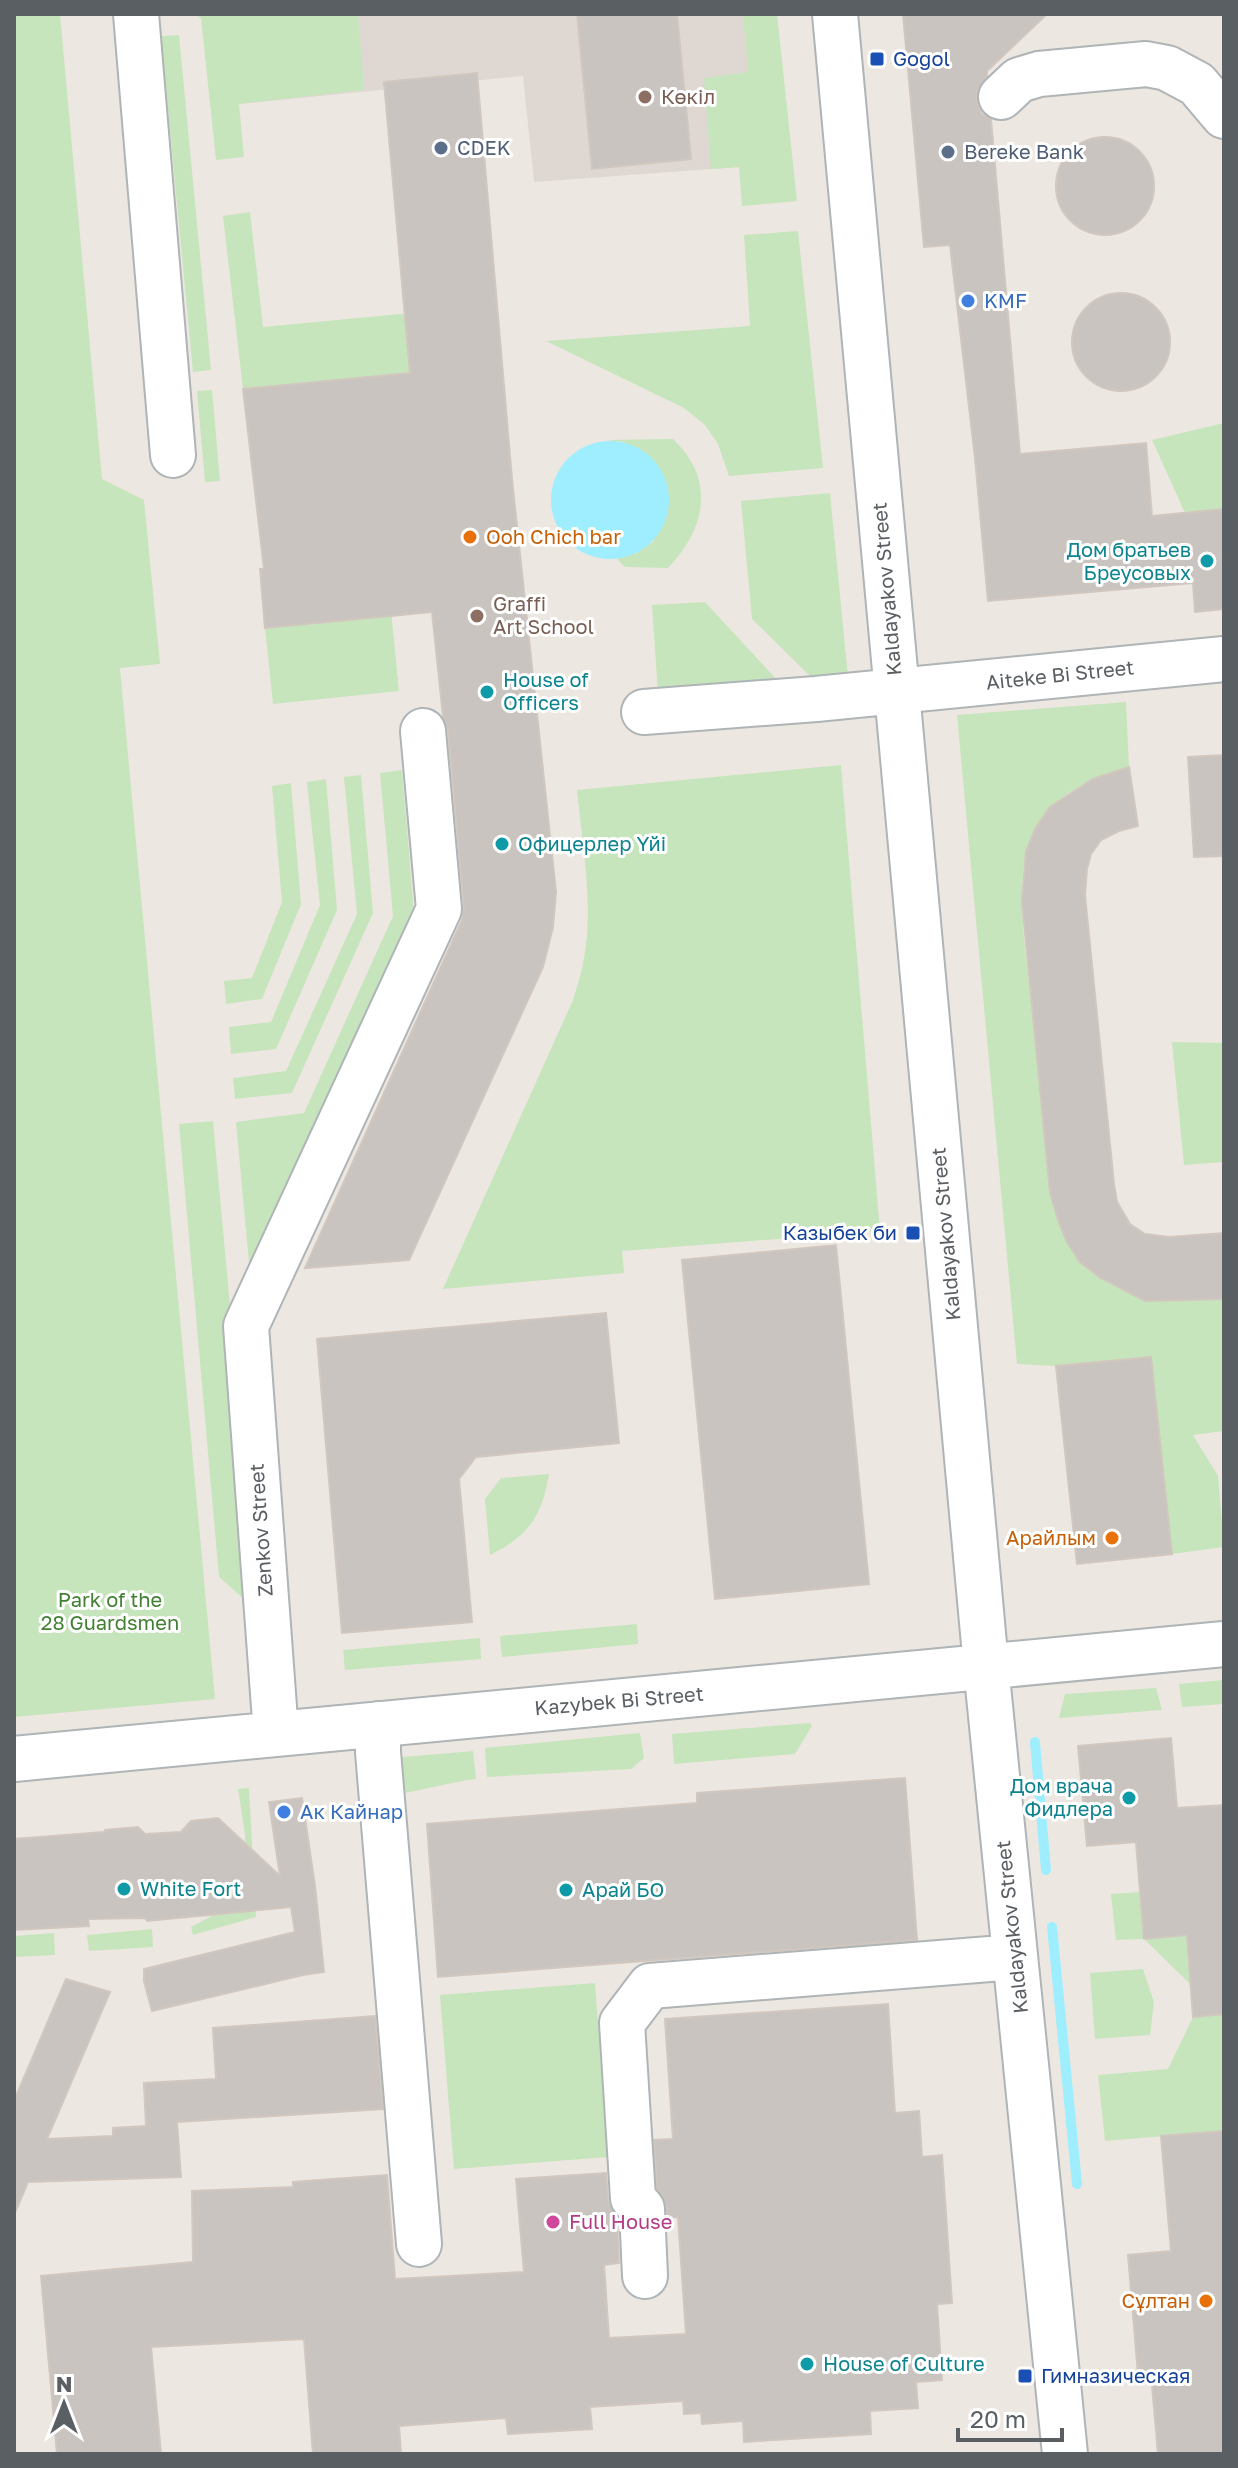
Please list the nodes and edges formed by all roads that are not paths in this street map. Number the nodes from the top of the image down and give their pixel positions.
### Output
1 (136, 14) edge
2 (835, 14) edge
3 (1001, 97) dead end
4 (1224, 116) edge
5 (173, 455) dead end
6 (1224, 659) edge
7 (896, 691) junction
8 (644, 712) dead end
9 (423, 731) dead end
10 (1224, 1644) edge
11 (986, 1666) junction
12 (378, 1724) junction
13 (276, 1734) junction
14 (14, 1759) edge
15 (1015, 1957) junction
16 (419, 2244) dead end
17 (645, 2276) dead end
18 (1065, 2454) edge

1 - 5 street
2 - 7 street, Kaldayakov Street
3 - 4 street
6 - 7 street, Aiteke Bi Street
7 - 8 street, Aiteke Bi Street
7 - 11 street, Kaldayakov Street
9 - 13 street, Zenkov Street
10 - 11 street, Kazybek Bi Street
11 - 12 street, Kazybek Bi Street
11 - 15 street, Kaldayakov Street
12 - 13 street, Kazybek Bi Street
12 - 16 street
13 - 14 street, Kazybek Bi Street
15 - 17 street
15 - 18 street, Kaldayakov Street

